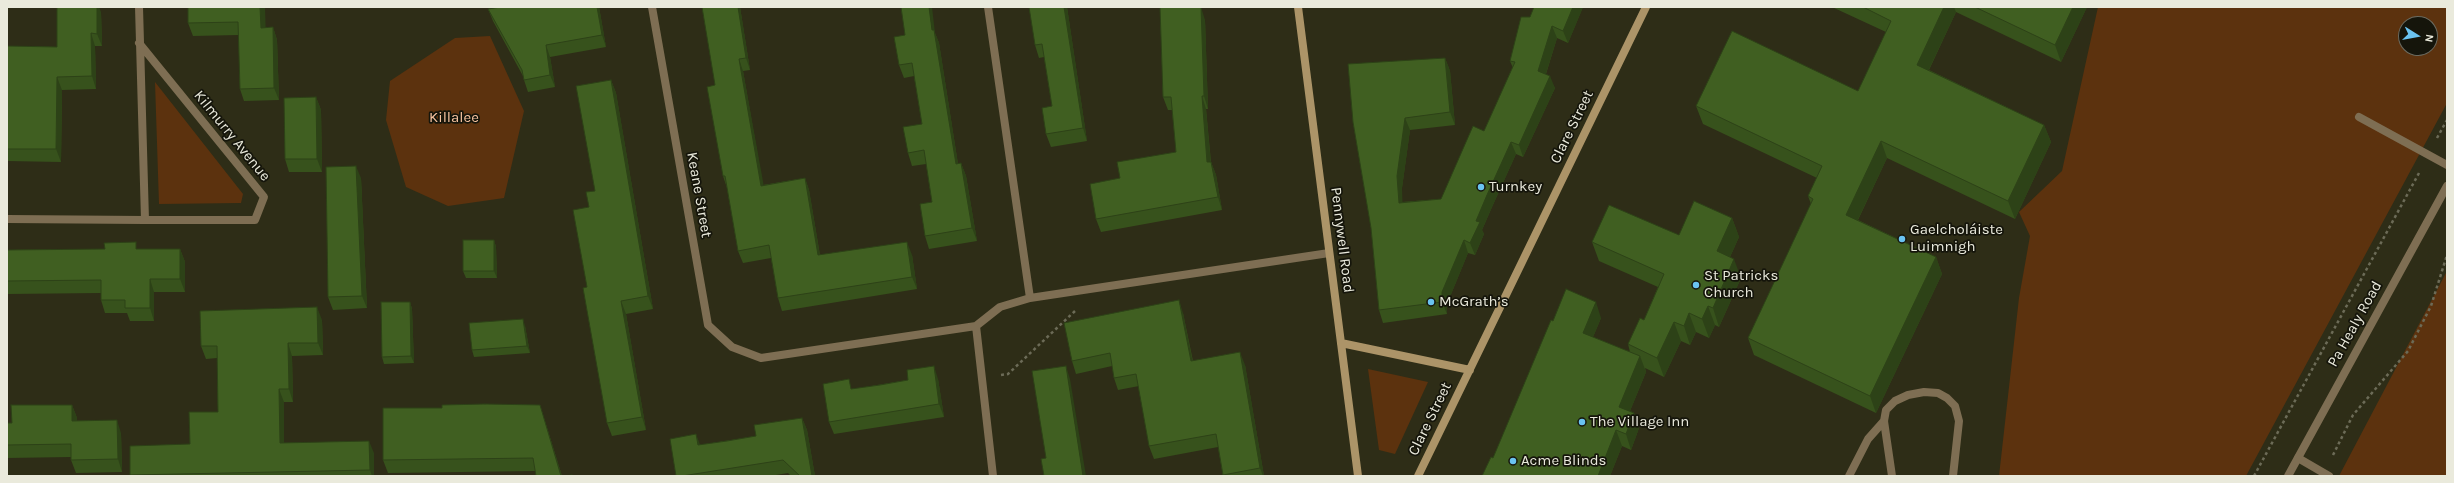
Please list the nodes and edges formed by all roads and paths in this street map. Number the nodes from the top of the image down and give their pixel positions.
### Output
1 (138, 7) edge
2 (652, 7) edge
3 (988, 7) edge
4 (1298, 7) edge
5 (1646, 7) edge
6 (139, 43) junction
7 (2359, 117) dead end
8 (2447, 120) edge
9 (2439, 135) dead end
10 (2447, 165) edge
11 (2414, 181) dead end
12 (2447, 186) edge
13 (7, 219) edge
14 (145, 220) junction
15 (1329, 253) junction
16 (2447, 255) edge
17 (1082, 290) junction
18 (1030, 298) junction
19 (976, 326) junction
20 (1341, 343) junction
21 (1470, 370) junction
22 (983, 378) junction
23 (1884, 420) junction
24 (2342, 439) dead end
25 (2298, 458) junction
26 (993, 476) edge
27 (1358, 476) edge
28 (1418, 476) edge
29 (1849, 476) edge
30 (1892, 476) edge
31 (1952, 476) edge
32 (2254, 476) edge
33 (2288, 476) edge
34 (2329, 476) edge

1 - 6 street
2 - 19 street, Keane Street
3 - 18 street
4 - 15 main road, Pennywell Road
5 - 21 main road, Clare Street
6 - 14 street
6 - 14 street, Kilmurry Avenue
7 - 10 street
8 - 9 path
11 - 32 path
12 - 25 street, Pa Healy Road
13 - 14 street, Kilmurry Avenue
15 - 17 street
15 - 20 main road, Pennywell Road
16 - 24 path
17 - 18 street
17 - 22 path
18 - 19 street
19 - 22 street
20 - 21 main road
20 - 27 main road, Pennywell Road
21 - 28 main road, Clare Street
22 - 26 street
23 - 29 street
23 - 30 street
23 - 31 street
25 - 33 street, Pa Healy Road
25 - 34 street

